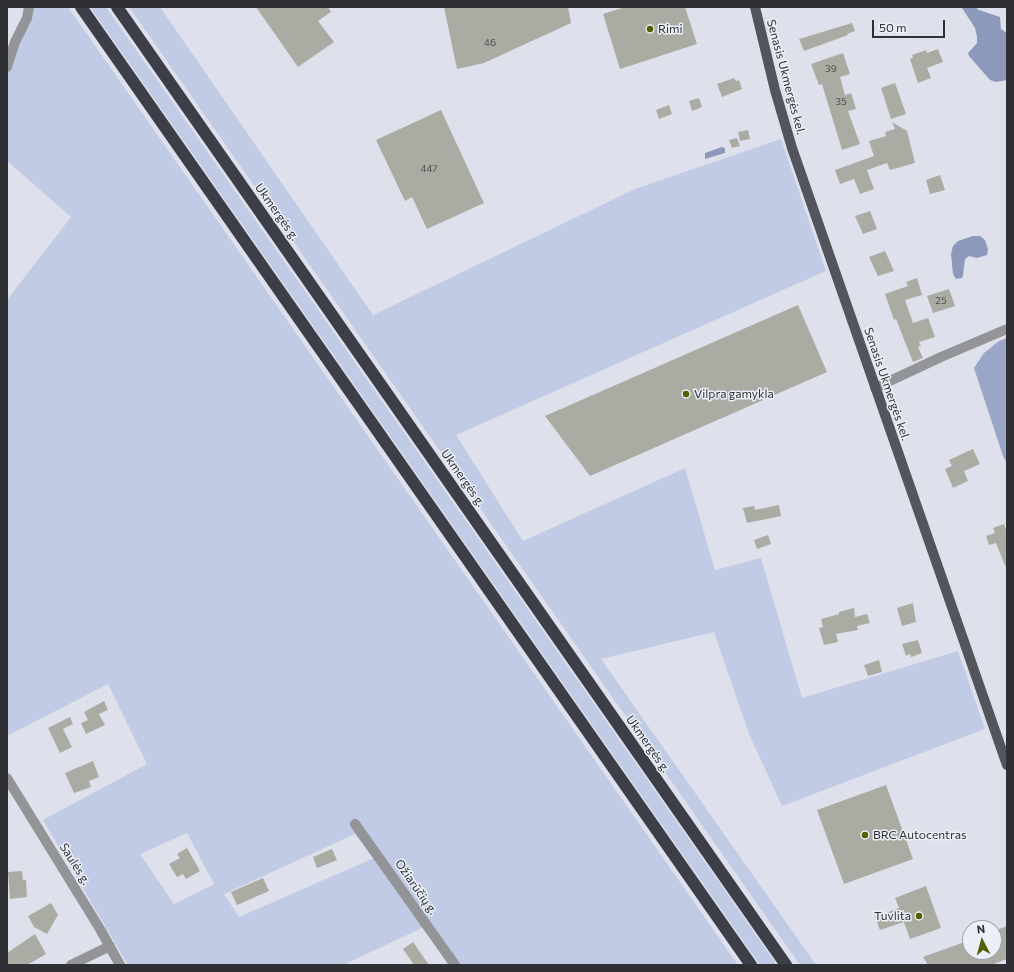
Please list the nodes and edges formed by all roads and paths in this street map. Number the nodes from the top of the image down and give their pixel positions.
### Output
1 (29, 7) edge
2 (81, 7) edge
3 (117, 7) edge
4 (755, 7) edge
5 (7, 67) edge
6 (1007, 329) edge
7 (875, 388) junction
8 (1007, 765) edge
9 (7, 778) edge
10 (355, 824) dead end
11 (772, 945) junction
12 (110, 946) junction
13 (71, 965) edge
14 (120, 965) edge
15 (456, 965) edge
16 (751, 965) edge
17 (786, 965) edge
18 (796, 965) edge

1 - 5 street
2 - 16 highway
3 - 11 highway, Ukmergės g.
4 - 7 main road, Senasis Ukmergės kel.
6 - 7 street
7 - 8 main road, Senasis Ukmergės kel.
9 - 12 street, Saulės g.
10 - 15 street, Ožiarūčių g.
11 - 17 highway, Ukmergės g.
11 - 18 highway
12 - 13 street
12 - 14 street, Saulės g.

